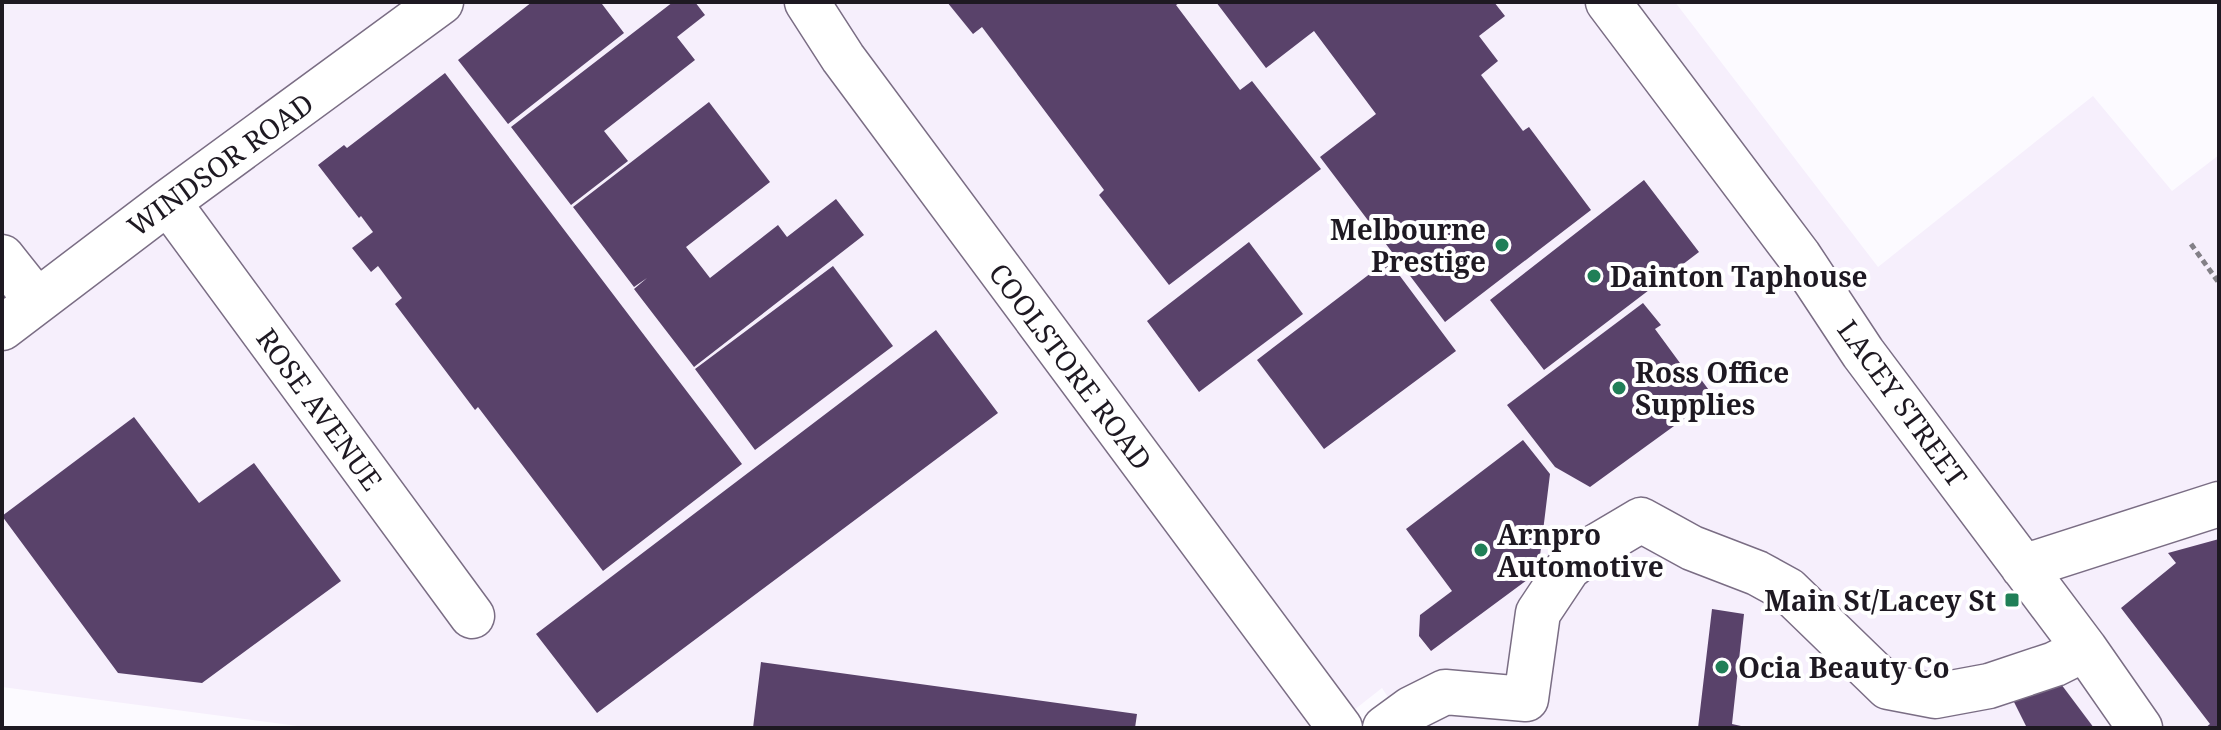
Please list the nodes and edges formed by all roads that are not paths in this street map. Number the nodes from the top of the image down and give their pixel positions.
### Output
1 (441, 2) edge
2 (807, 2) edge
3 (1608, 2) edge
4 (168, 202) junction
5 (2, 257) edge
6 (37, 301) junction
7 (2, 328) edge
8 (2219, 504) edge
9 (2023, 567) junction
10 (472, 616) dead end
11 (2085, 649) junction
12 (1340, 728) edge
13 (1385, 728) edge
14 (2140, 728) edge

1 - 4 street, WINDSOR ROAD
2 - 12 street, COOLSTORE ROAD
3 - 9 street, LACEY STREET
4 - 6 street, WINDSOR ROAD
4 - 10 street, ROSE AVENUE
5 - 6 street
6 - 7 street, WINDSOR ROAD
8 - 9 street
9 - 11 street, LACEY STREET
11 - 13 street
11 - 14 street, LACEY STREET

